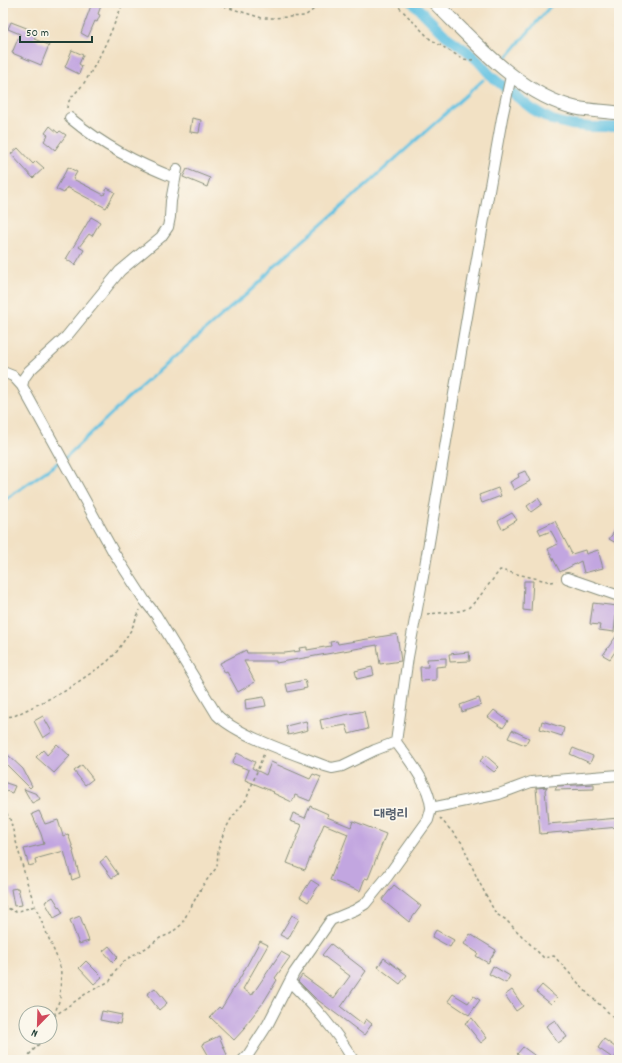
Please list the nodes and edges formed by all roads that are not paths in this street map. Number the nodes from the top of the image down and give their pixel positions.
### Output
1 (436, 3) edge
2 (510, 79) junction
3 (619, 112) edge
4 (70, 118) road end
5 (3, 372) edge
6 (22, 386) junction
7 (567, 578) road end
8 (618, 593) edge
9 (396, 742) junction
10 (619, 776) edge
11 (431, 808) junction
12 (290, 982) junction
13 (243, 1060) edge
14 (353, 1060) edge

1 - 2 street
2 - 3 street
2 - 9 street
4 - 6 street
5 - 6 street
6 - 9 street
7 - 8 street
9 - 11 street
10 - 11 street
11 - 12 street
12 - 13 street
12 - 14 street

